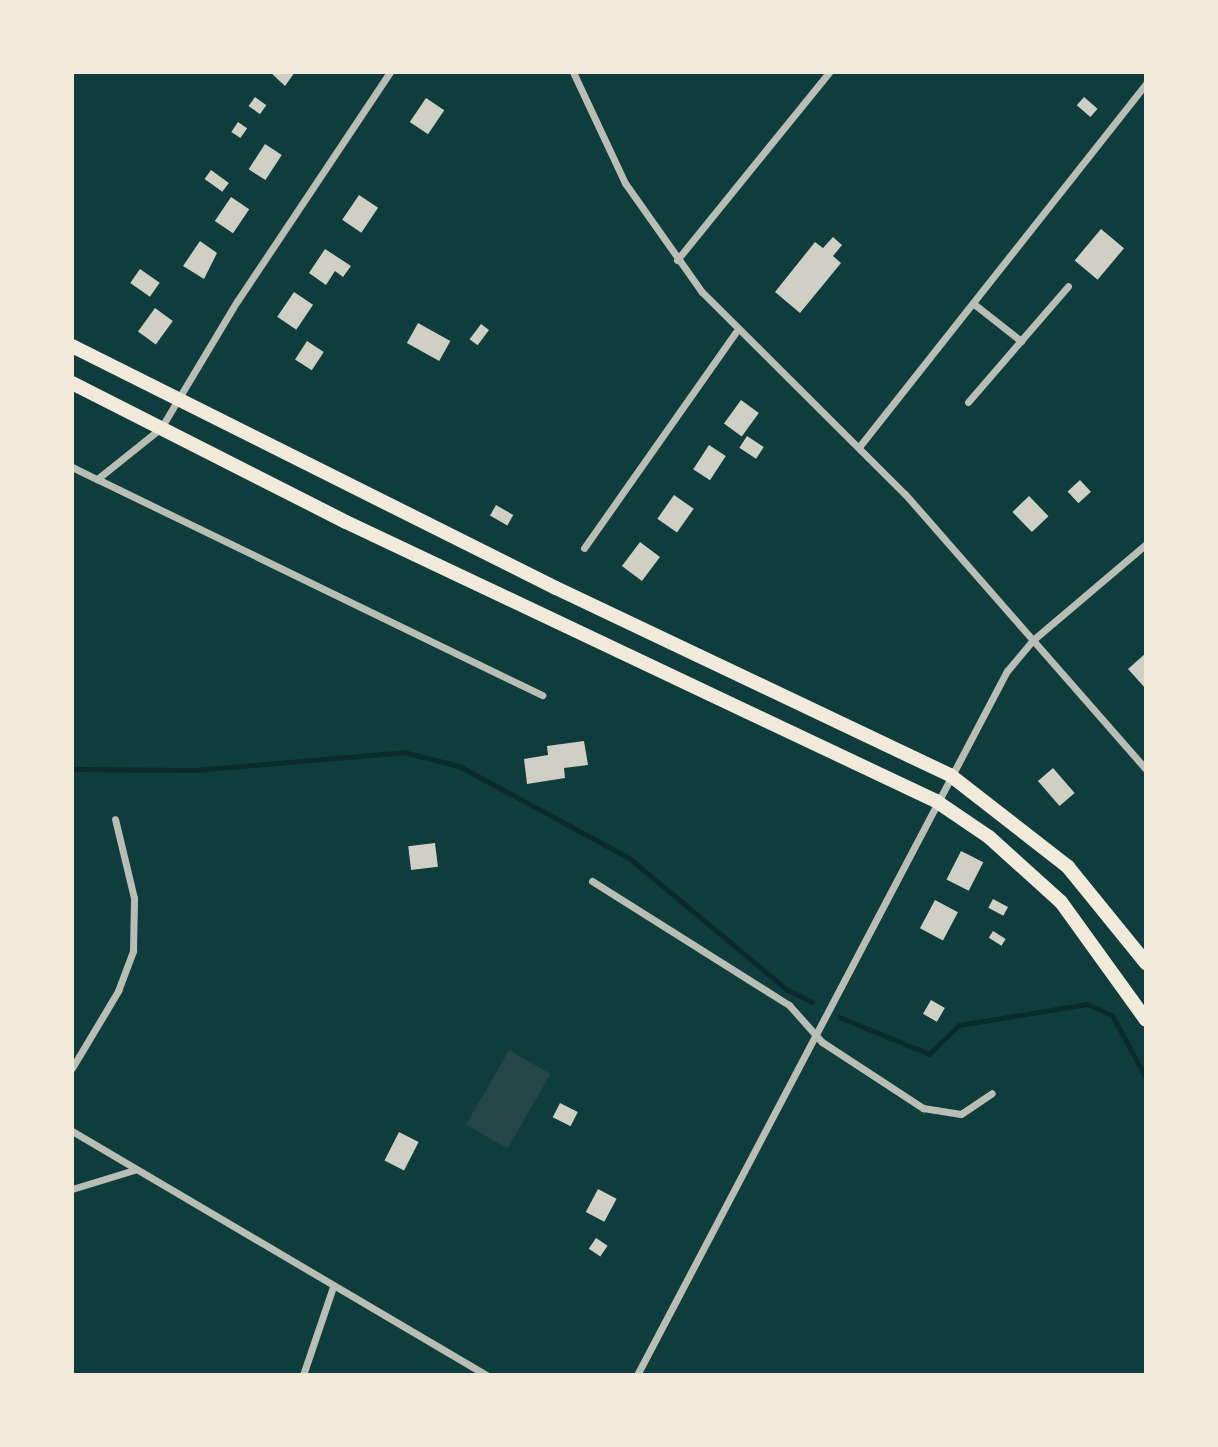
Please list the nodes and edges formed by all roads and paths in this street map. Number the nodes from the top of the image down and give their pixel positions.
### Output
1 (390, 72) edge
2 (573, 72) edge
3 (830, 72) edge
4 (1146, 83) edge
5 (677, 260) junction
6 (1068, 286) dead end
7 (974, 304) junction
8 (736, 332) junction
9 (1021, 341) junction
10 (72, 346) edge
11 (72, 383) edge
12 (177, 399) junction
13 (968, 402) dead end
14 (161, 428) junction
15 (859, 447) junction
16 (72, 467) edge
17 (97, 479) junction
18 (1146, 544) edge
19 (584, 548) dead end
20 (1033, 640) junction
21 (542, 695) dead end
22 (1146, 769) edge
23 (950, 775) junction
24 (936, 801) junction
25 (115, 819) dead end
26 (592, 881) dead end
27 (1146, 963) edge
28 (1146, 1020) edge
29 (813, 1033) junction
30 (72, 1069) edge
31 (992, 1093) dead end
32 (72, 1131) edge
33 (134, 1170) junction
34 (72, 1189) edge
35 (333, 1287) junction
36 (303, 1375) edge
37 (486, 1375) edge
38 (637, 1375) edge

1 - 12 street
2 - 5 street
3 - 5 street
4 - 7 street
5 - 8 street
6 - 9 street
7 - 9 street
7 - 15 street
8 - 15 street
8 - 19 street
9 - 13 street
10 - 12 main road
11 - 14 main road
12 - 14 street
12 - 23 main road
14 - 17 street
14 - 24 main road
15 - 20 street
16 - 17 street
17 - 21 street
18 - 20 street
20 - 22 street
20 - 23 street
23 - 24 street
23 - 27 main road
24 - 28 main road
24 - 29 street
25 - 30 street
26 - 29 street
29 - 31 street
29 - 38 street
32 - 33 street
33 - 34 street
33 - 35 street
35 - 36 street
35 - 37 street

